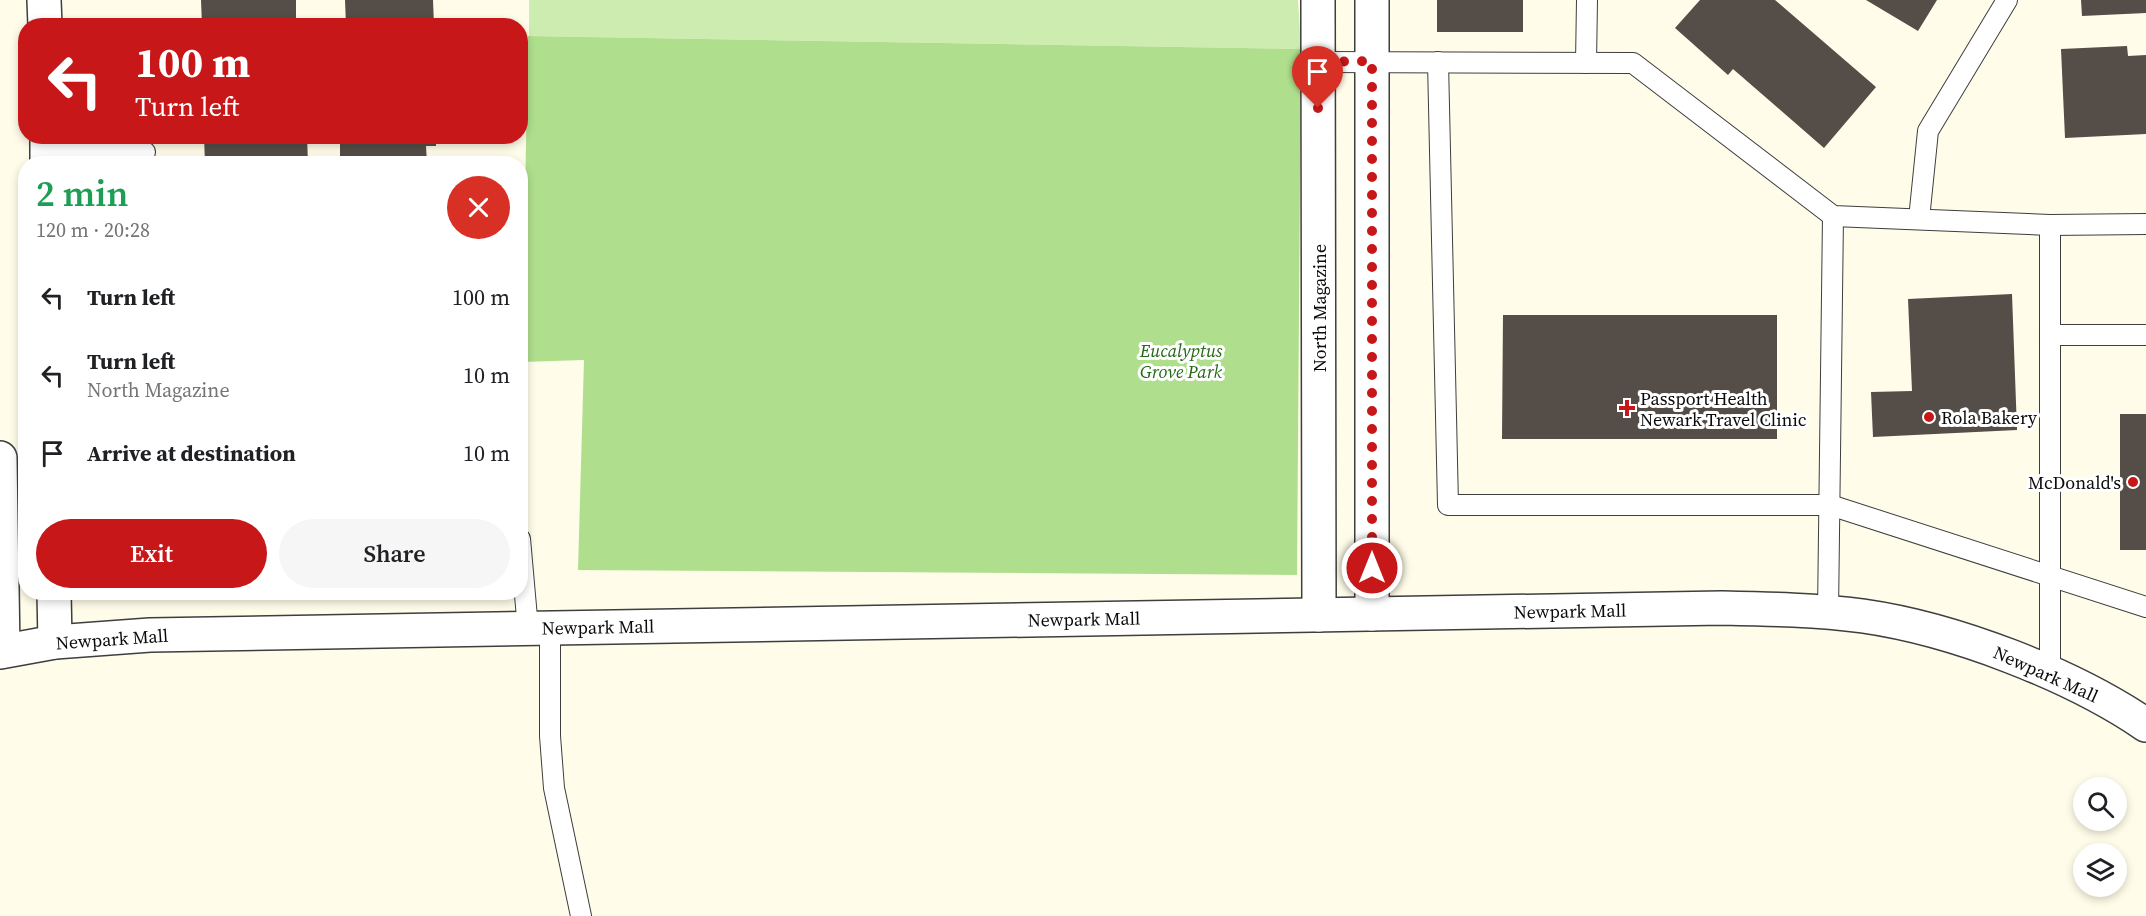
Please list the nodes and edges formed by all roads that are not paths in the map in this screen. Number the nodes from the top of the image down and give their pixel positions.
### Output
1 (44, 0) edge
2 (1318, 0) edge
3 (1372, 0) edge
4 (1587, 0) edge
5 (2007, 0) edge
6 (45, 18) edge
7 (1372, 61) junction
8 (1318, 62) junction
9 (1438, 62) junction
10 (1586, 63) junction
11 (47, 150) edge
12 (146, 152) dead end
13 (1833, 216) junction
14 (1919, 219) junction
15 (2146, 224) edge
16 (2050, 225) junction
17 (2050, 335) junction
18 (2146, 335) edge
19 (0, 458) edge
20 (1830, 505) junction
21 (528, 576) edge
22 (2050, 576) junction
23 (54, 600) edge
24 (2146, 607) edge
25 (1828, 613) junction
26 (1372, 614) junction
27 (1319, 615) junction
28 (539, 628) junction
29 (55, 642) junction
30 (2, 652) edge
31 (2050, 674) junction
32 (2146, 725) edge
33 (581, 916) edge

1 - 6 street
2 - 8 street, North Magazine
3 - 7 street
4 - 10 lane
5 - 14 lane
7 - 8 lane
7 - 9 lane
7 - 26 street
8 - 27 street, North Magazine
9 - 10 lane
9 - 20 lane
10 - 13 lane
11 - 12 lane
13 - 14 lane
13 - 20 lane
14 - 16 lane
15 - 16 lane
16 - 17 lane
17 - 18 lane
17 - 22 lane
19 - 30 street
20 - 22 lane
20 - 25 lane
21 - 28 lane
22 - 24 lane
22 - 31 lane
23 - 29 street
25 - 26 street, Newpark Mall
25 - 31 street, Newpark Mall
26 - 27 street, Newpark Mall
27 - 28 street, Newpark Mall
28 - 29 street, Newpark Mall
28 - 33 lane
29 - 30 street, Newpark Mall
31 - 32 street, Newpark Mall

